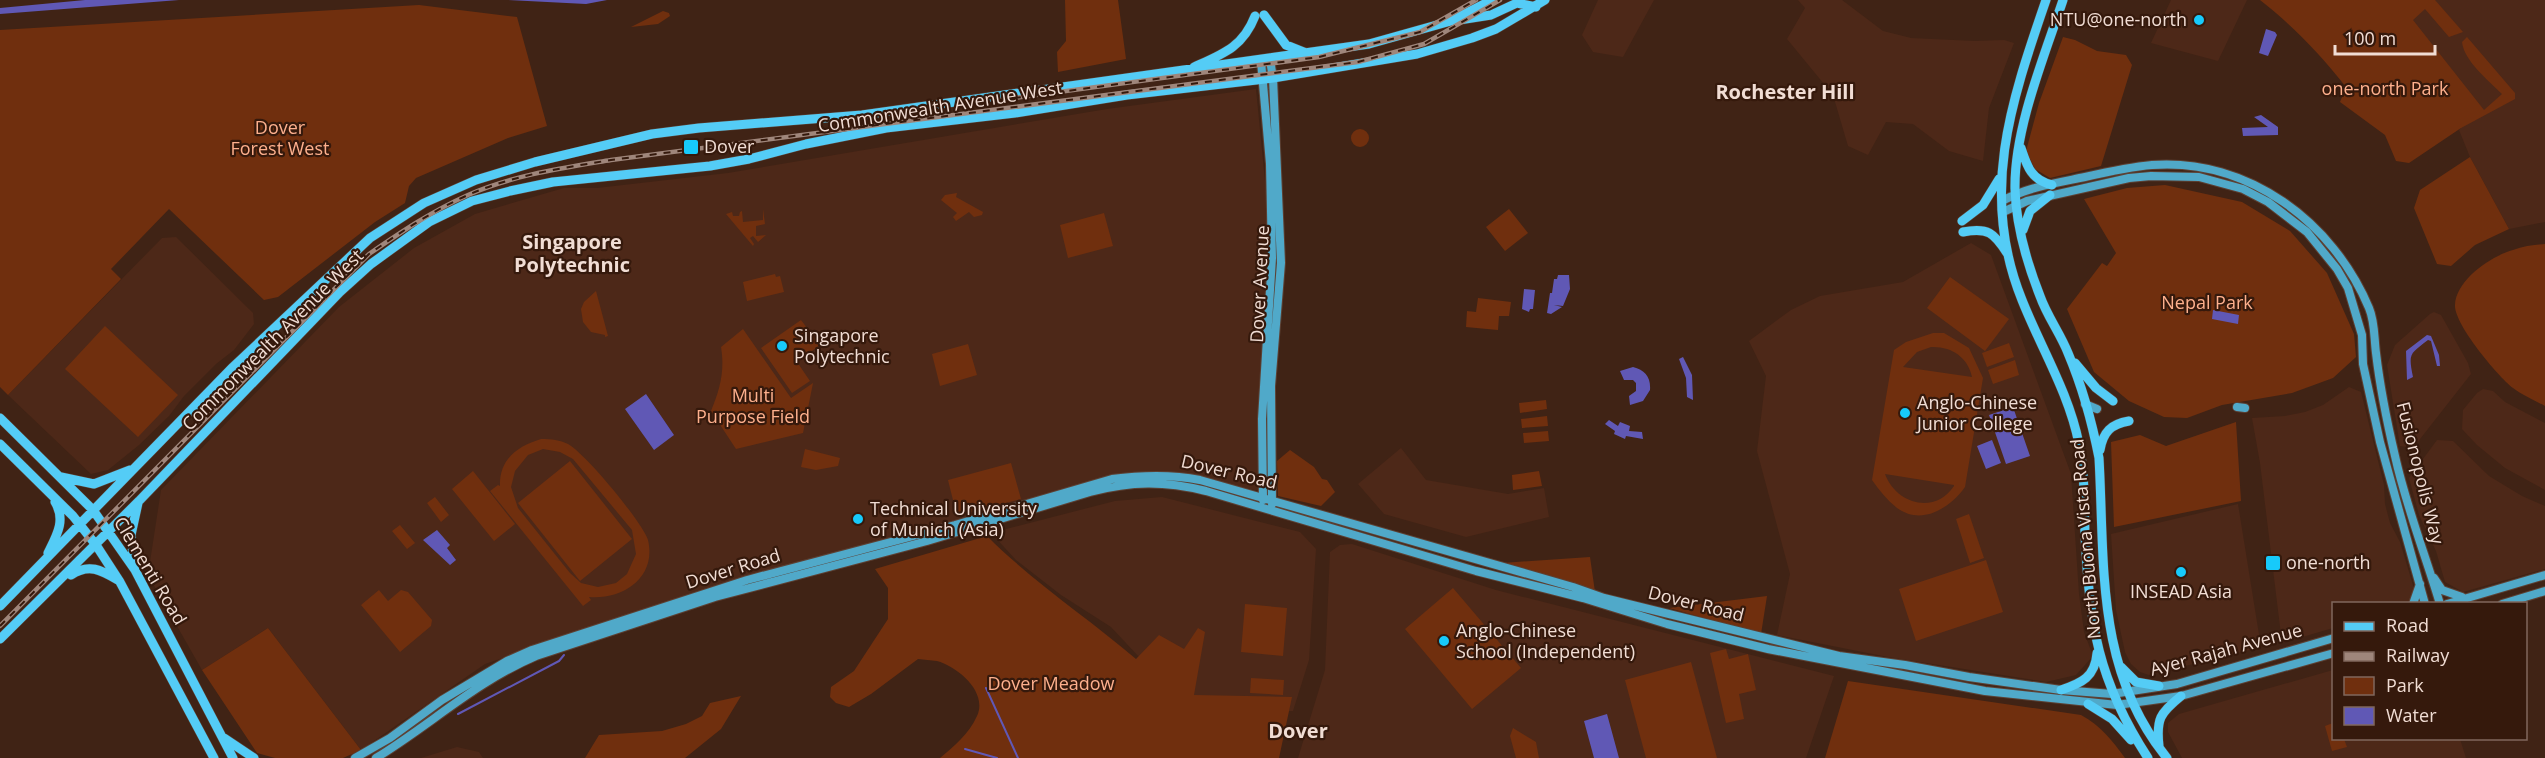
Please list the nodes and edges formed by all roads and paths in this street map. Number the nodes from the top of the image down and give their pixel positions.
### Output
1 (1492, 0) edge
2 (1545, 0) edge
3 (2046, 0) edge
4 (2063, 0) edge
5 (1534, 4) edge
6 (1451, 21) junction
7 (1308, 54) junction
8 (1266, 60) junction
9 (1183, 71) junction
10 (1269, 79) junction
11 (968, 100) junction
12 (928, 106) junction
13 (980, 117) junction
14 (965, 119) junction
15 (2020, 146) junction
16 (2001, 176) junction
17 (2052, 185) junction
18 (2016, 194) junction
19 (2050, 195) junction
20 (2002, 201) junction
21 (2017, 205) junction
22 (2003, 212) junction
23 (1962, 221) dead end
24 (1963, 232) dead end
25 (2022, 232) junction
26 (2326, 246) junction
27 (2008, 255) junction
28 (2375, 349) junction
29 (2067, 351) junction
30 (2363, 360) junction
31 (2113, 401) dead end
32 (2085, 404) junction
33 (2097, 409) dead end
34 (2, 419) edge
35 (2132, 423) dead end
36 (0, 444) edge
37 (2099, 458) junction
38 (135, 467) junction
39 (61, 477) junction
40 (1113, 482) junction
41 (48, 490) junction
42 (1268, 498) junction
43 (139, 501) junction
44 (1263, 507) junction
45 (93, 510) junction
46 (1272, 510) junction
47 (80, 524) junction
48 (109, 531) junction
49 (96, 545) junction
50 (45, 560) junction
51 (135, 570) junction
52 (2431, 573) junction
53 (2545, 575) edge
54 (120, 582) junction
55 (58, 583) junction
56 (2420, 583) junction
57 (2545, 591) edge
58 (2467, 598) junction
59 (2413, 602) edge
60 (2425, 602) edge
61 (2440, 602) edge
62 (2451, 602) edge
63 (2506, 602) edge
64 (0, 606) edge
65 (0, 624) edge
66 (611, 628) junction
67 (3, 636) edge
68 (2332, 639) edge
69 (2097, 646) junction
70 (2332, 654) edge
71 (2118, 663) junction
72 (2159, 686) junction
73 (2061, 690) junction
74 (2127, 692) junction
75 (2112, 694) junction
76 (2181, 696) junction
77 (2131, 703) junction
78 (2088, 704) junction
79 (2117, 705) junction
80 (222, 736) junction
81 (2160, 748) junction
82 (214, 758) edge
83 (233, 758) edge
84 (254, 758) edge
85 (356, 758) edge
86 (376, 758) edge
87 (2148, 758) edge
88 (2167, 758) edge

1 - 6 main road, Commonwealth Avenue West
2 - 5 main road, Commonwealth Avenue West
3 - 16 main road, North Buona Vista Road
4 - 15 main road, North Buona Vista Road
5 - 6 main road
5 - 10 main road, Commonwealth Avenue West
6 - 7 main road, Commonwealth Avenue West
7 - 8 main road, Commonwealth Avenue West
7 - 9 main road
8 - 9 main road, Commonwealth Avenue West
8 - 10 street, Dover Avenue
9 - 11 main road, Commonwealth Avenue West
10 - 13 main road, Commonwealth Avenue West
10 - 42 street, Dover Avenue
11 - 12 main road, Commonwealth Avenue West
11 - 13 main road
12 - 14 main road
12 - 38 main road, Commonwealth Avenue West
13 - 14 main road, Commonwealth Avenue West
14 - 43 main road, Commonwealth Avenue West
15 - 17 main road
15 - 18 main road, North Buona Vista Road
16 - 20 main road, North Buona Vista Road
16 - 23 main road
17 - 18 street
17 - 26 street
18 - 20 street
18 - 21 main road, North Buona Vista Road
19 - 21 street
19 - 25 main road
19 - 26 street
20 - 22 main road, North Buona Vista Road
21 - 22 street
21 - 25 main road, North Buona Vista Road
22 - 27 main road, North Buona Vista Road
24 - 27 main road
25 - 29 main road, North Buona Vista Road
26 - 28 street, Fusionopolis Way
26 - 30 street, Fusionopolis Way
27 - 69 main road, North Buona Vista Road
28 - 30 street
28 - 52 street, Fusionopolis Way
29 - 31 main road
29 - 32 main road, North Buona Vista Road
30 - 56 street, Fusionopolis Way
32 - 33 street
32 - 37 main road, North Buona Vista Road
34 - 39 main road, Clementi Road
35 - 37 main road
36 - 41 main road, Clementi Road
37 - 71 main road, North Buona Vista Road
38 - 39 main road
38 - 45 main road, Commonwealth Avenue West
39 - 45 main road, Clementi Road
40 - 42 street, Dover Road
40 - 44 street, Dover Road
40 - 66 street, Dover Road
41 - 47 main road, Clementi Road
41 - 50 main road
42 - 44 street, Dover Avenue
42 - 46 street, Dover Avenue
42 - 73 street, Dover Road
43 - 48 main road, Commonwealth Avenue West
43 - 51 main road
44 - 46 street, Dover Road
45 - 47 main road, Commonwealth Avenue West
45 - 48 main road, Clementi Road
46 - 78 street, Dover Road
47 - 49 main road, Clementi Road
47 - 50 main road, Commonwealth Avenue West
48 - 49 main road, Commonwealth Avenue West
48 - 51 main road, Clementi Road
49 - 54 main road, Clementi Road
49 - 55 main road, Commonwealth Avenue West
50 - 64 main road, Commonwealth Avenue West
51 - 80 main road, Clementi Road
52 - 58 street
52 - 61 street, Fusionopolis Way
53 - 58 street
54 - 55 main road
54 - 82 main road, Clementi Road
55 - 67 main road, Commonwealth Avenue West
56 - 59 street
56 - 60 street, Fusionopolis Way
57 - 63 street
58 - 62 street
65 - 67 main road
66 - 85 street, Dover Road
66 - 86 street, Dover Road
68 - 72 street, Ayer Rajah Avenue
69 - 73 main road
69 - 75 main road, North Buona Vista Road
70 - 76 street, Ayer Rajah Avenue
71 - 72 main road
71 - 74 main road, North Buona Vista Road
72 - 74 street, Ayer Rajah Avenue
73 - 75 street, Dover Road
74 - 75 street, Dover Road
74 - 77 main road, North Buona Vista Road
75 - 79 main road, North Buona Vista Road
76 - 77 street, Ayer Rajah Avenue
76 - 81 main road
77 - 79 street, Dover Road
77 - 81 main road, North Buona Vista Road
78 - 79 street, Dover Road
78 - 87 main road
79 - 87 main road, North Buona Vista Road
80 - 83 main road, Clementi Road
80 - 84 main road
81 - 88 main road, North Buona Vista Road

